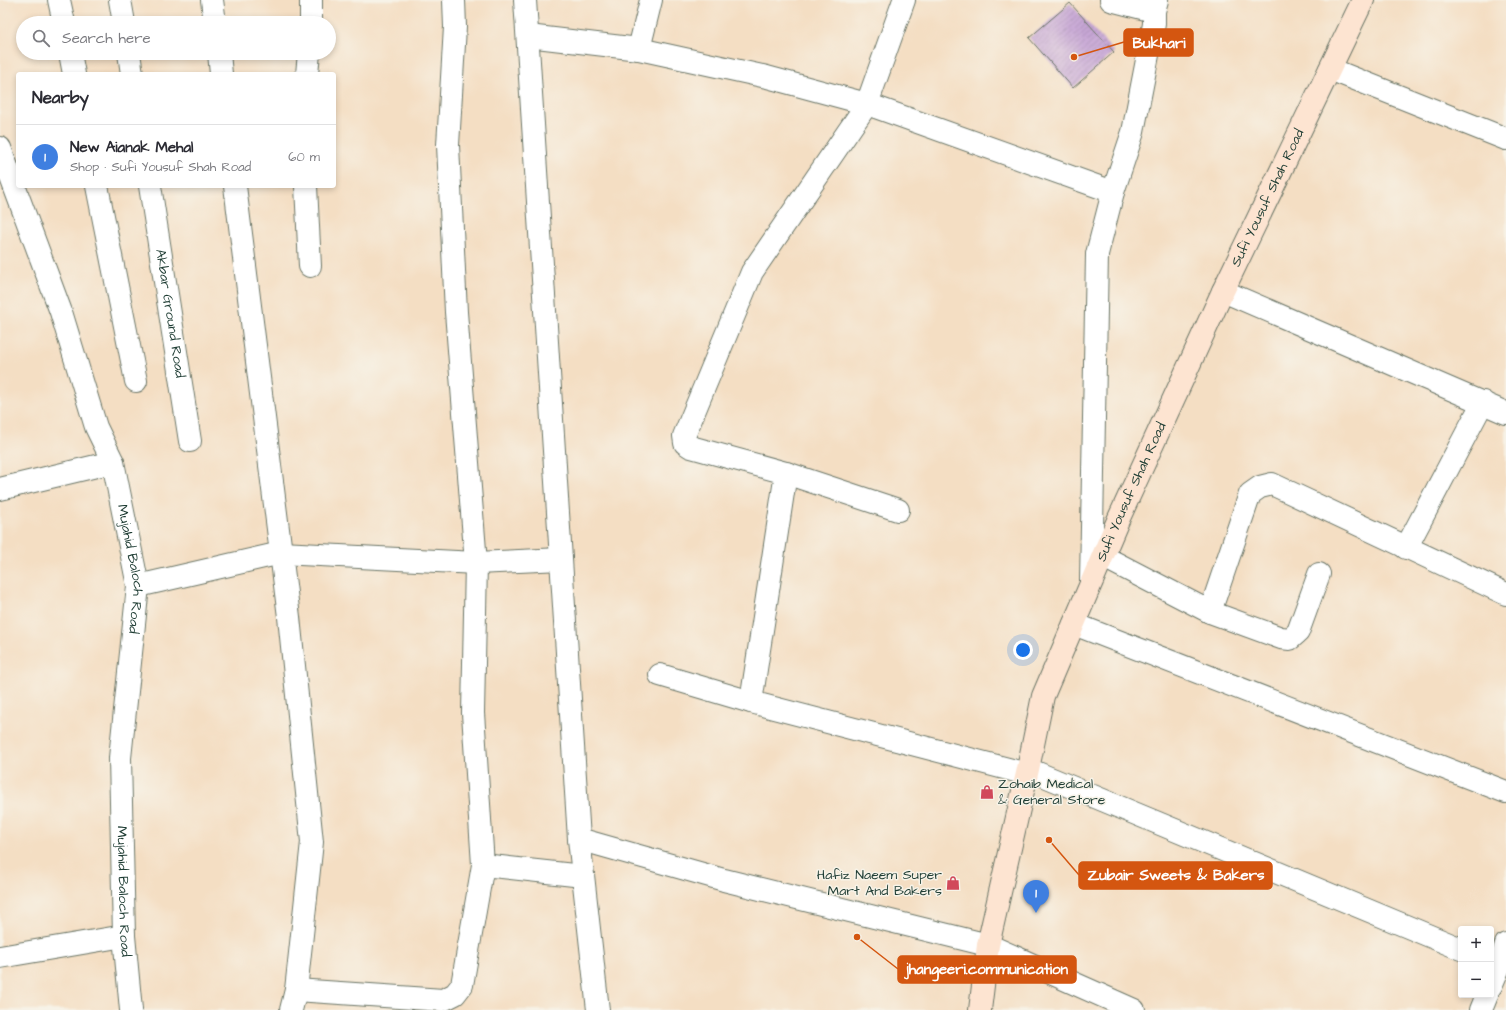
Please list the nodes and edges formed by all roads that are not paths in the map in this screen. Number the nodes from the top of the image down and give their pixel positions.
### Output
1 (59, 0) edge
2 (120, 0) edge
3 (212, 0) edge
4 (311, 0) edge
5 (454, 0) edge
6 (525, 0) edge
7 (651, 0) edge
8 (904, 0) edge
9 (1111, 0) edge
10 (1363, 0) edge
11 (1155, 5) edge
12 (62, 16) edge
13 (123, 16) edge
14 (214, 16) edge
15 (311, 16) edge
16 (528, 36) junction
17 (639, 49) junction
18 (71, 60) edge
19 (130, 60) edge
20 (220, 60) edge
21 (308, 60) edge
22 (1330, 69) junction
23 (74, 72) edge
24 (132, 72) edge
25 (221, 72) edge
26 (307, 72) edge
27 (867, 104) junction
28 (1506, 139) edge
29 (0, 148) edge
30 (97, 188) edge
31 (150, 188) edge
32 (235, 188) edge
33 (306, 188) edge
34 (1113, 192) junction
35 (310, 266) dead end
36 (1223, 292) junction
37 (136, 381) dead end
38 (1483, 402) junction
39 (1506, 413) edge
40 (190, 441) dead end
41 (113, 462) junction
42 (786, 473) junction
43 (0, 489) edge
44 (898, 510) dead end
45 (1406, 548) junction
46 (281, 553) junction
47 (1102, 556) junction
48 (561, 559) junction
49 (476, 563) junction
50 (1319, 574) dead end
51 (1091, 582) junction
52 (138, 586) junction
53 (1506, 594) edge
54 (1210, 612) junction
55 (1074, 624) junction
56 (660, 675) dead end
57 (751, 702) junction
58 (1028, 772) junction
59 (1506, 792) edge
60 (579, 839) junction
61 (483, 865) junction
62 (583, 876) junction
63 (124, 936) junction
64 (1506, 944) edge
65 (988, 945) junction
66 (1458, 948) edge
67 (0, 957) edge
68 (1495, 963) edge
69 (1486, 998) edge
70 (294, 1000) edge
71 (344, 1002) edge
72 (131, 1010) edge
73 (598, 1010) edge
74 (980, 1010) edge
75 (1134, 1010) edge
76 (1481, 1010) edge

1 - 12 street
2 - 13 street
3 - 14 street
4 - 15 street
5 - 49 street
6 - 16 street
7 - 17 street
8 - 27 street
9 - 11 street
10 - 22 main road, Sufi Yousuf Shah Road
11 - 34 street
16 - 17 street
16 - 48 street
17 - 27 street
18 - 23 street
19 - 24 street
20 - 25 street
21 - 26 street
22 - 28 street
22 - 36 main road, Sufi Yousuf Shah Road
27 - 34 street
27 - 42 street
29 - 41 street, Mujahid Baloch Road
30 - 37 street
31 - 40 street, Akbar Ground Road
32 - 46 street
33 - 35 street
34 - 51 street
36 - 38 street
36 - 47 main road, Sufi Yousuf Shah Road
38 - 39 street
38 - 45 street
41 - 43 street
41 - 52 street, Mujahid Baloch Road
42 - 44 street
42 - 57 street
45 - 53 street
45 - 54 street
46 - 49 street
46 - 52 street
46 - 70 street
47 - 51 main road, Sufi Yousuf Shah Road
47 - 54 street
48 - 49 street
48 - 60 street
49 - 61 street
50 - 54 street
51 - 55 main road, Sufi Yousuf Shah Road
52 - 63 street, Mujahid Baloch Road
55 - 58 main road, Sufi Yousuf Shah Road
55 - 59 street
56 - 57 street
57 - 58 street
58 - 65 main road, Sufi Yousuf Shah Road
58 - 66 street
60 - 62 street
60 - 65 street
61 - 62 street
61 - 71 street
62 - 73 street
63 - 67 street
63 - 72 street, Mujahid Baloch Road
64 - 68 street
65 - 74 main road, Sufi Yousuf Shah Road
65 - 75 street
69 - 76 street
70 - 71 street

